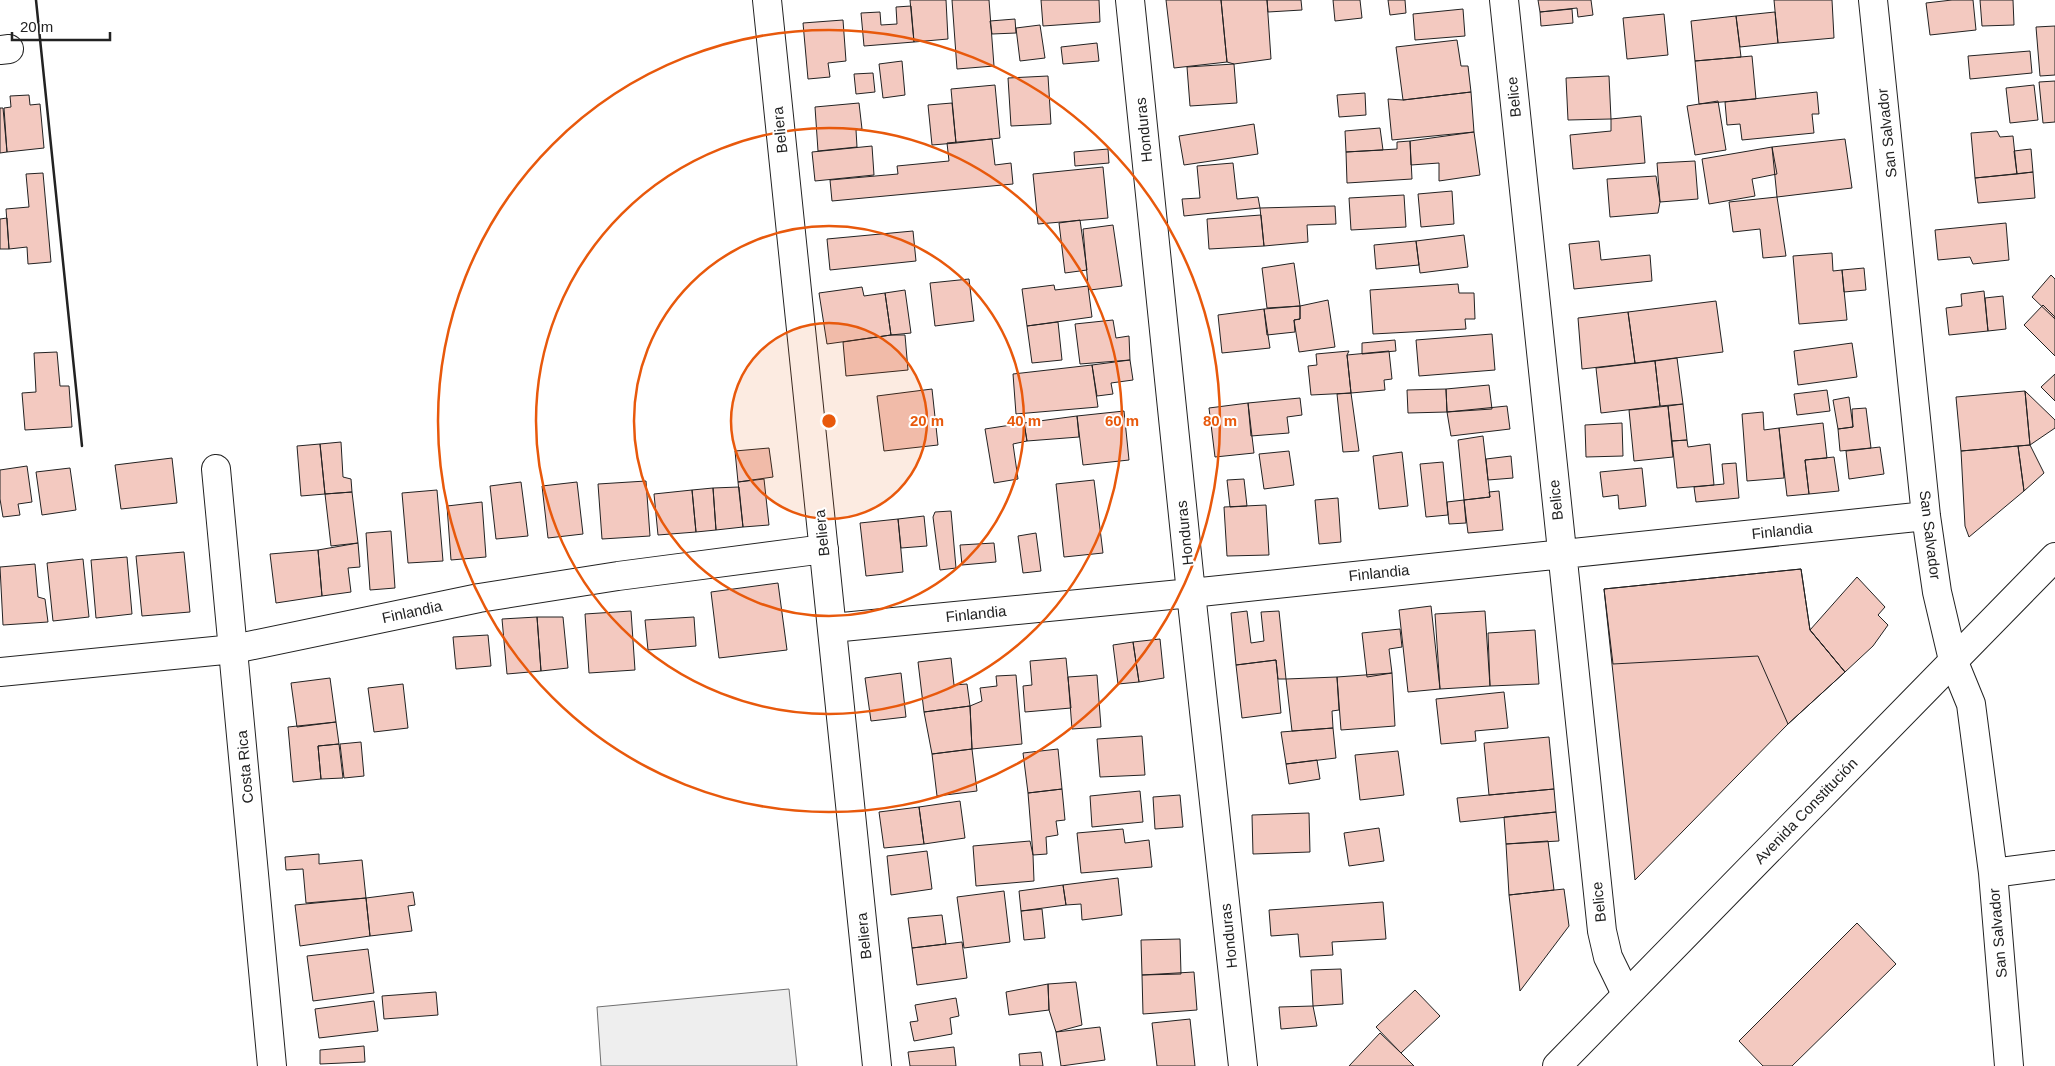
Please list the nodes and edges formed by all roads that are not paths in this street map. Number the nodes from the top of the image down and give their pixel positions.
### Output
1 (767, 0) edge
2 (1130, 0) edge
3 (1504, 0) edge
4 (1873, 0) edge
5 (216, 469) dead end
6 (1926, 516) junction
7 (824, 549) junction
8 (1562, 553) junction
9 (2055, 558) edge
10 (1191, 593) junction
11 (832, 628) junction
12 (234, 649) junction
13 (1953, 660) junction
14 (0, 672) edge
15 (2055, 866) edge
16 (1993, 873) junction
17 (1626, 994) junction
18 (272, 1066) edge
19 (877, 1066) edge
20 (1243, 1066) edge
21 (1557, 1066) edge
22 (2009, 1066) edge

1 - 7 street, Beliera
2 - 10 street, Honduras
3 - 8 street, Belice
4 - 6 street, San Salvador
5 - 12 street, Costa Rica
6 - 8 street, Finlandia
6 - 13 street, San Salvador
7 - 11 street, Beliera
7 - 12 street, Finlandia
8 - 10 street, Finlandia
8 - 17 street, Belice
9 - 13 street, Avenida Constitución
10 - 11 street, Finlandia
10 - 20 street, Honduras
11 - 19 street, Beliera
12 - 14 street, Finlandia
12 - 18 street, Costa Rica
13 - 16 street, San Salvador
13 - 17 street, Avenida Constitución
15 - 16 street
16 - 22 street, San Salvador
17 - 21 street, Avenida Constitución

